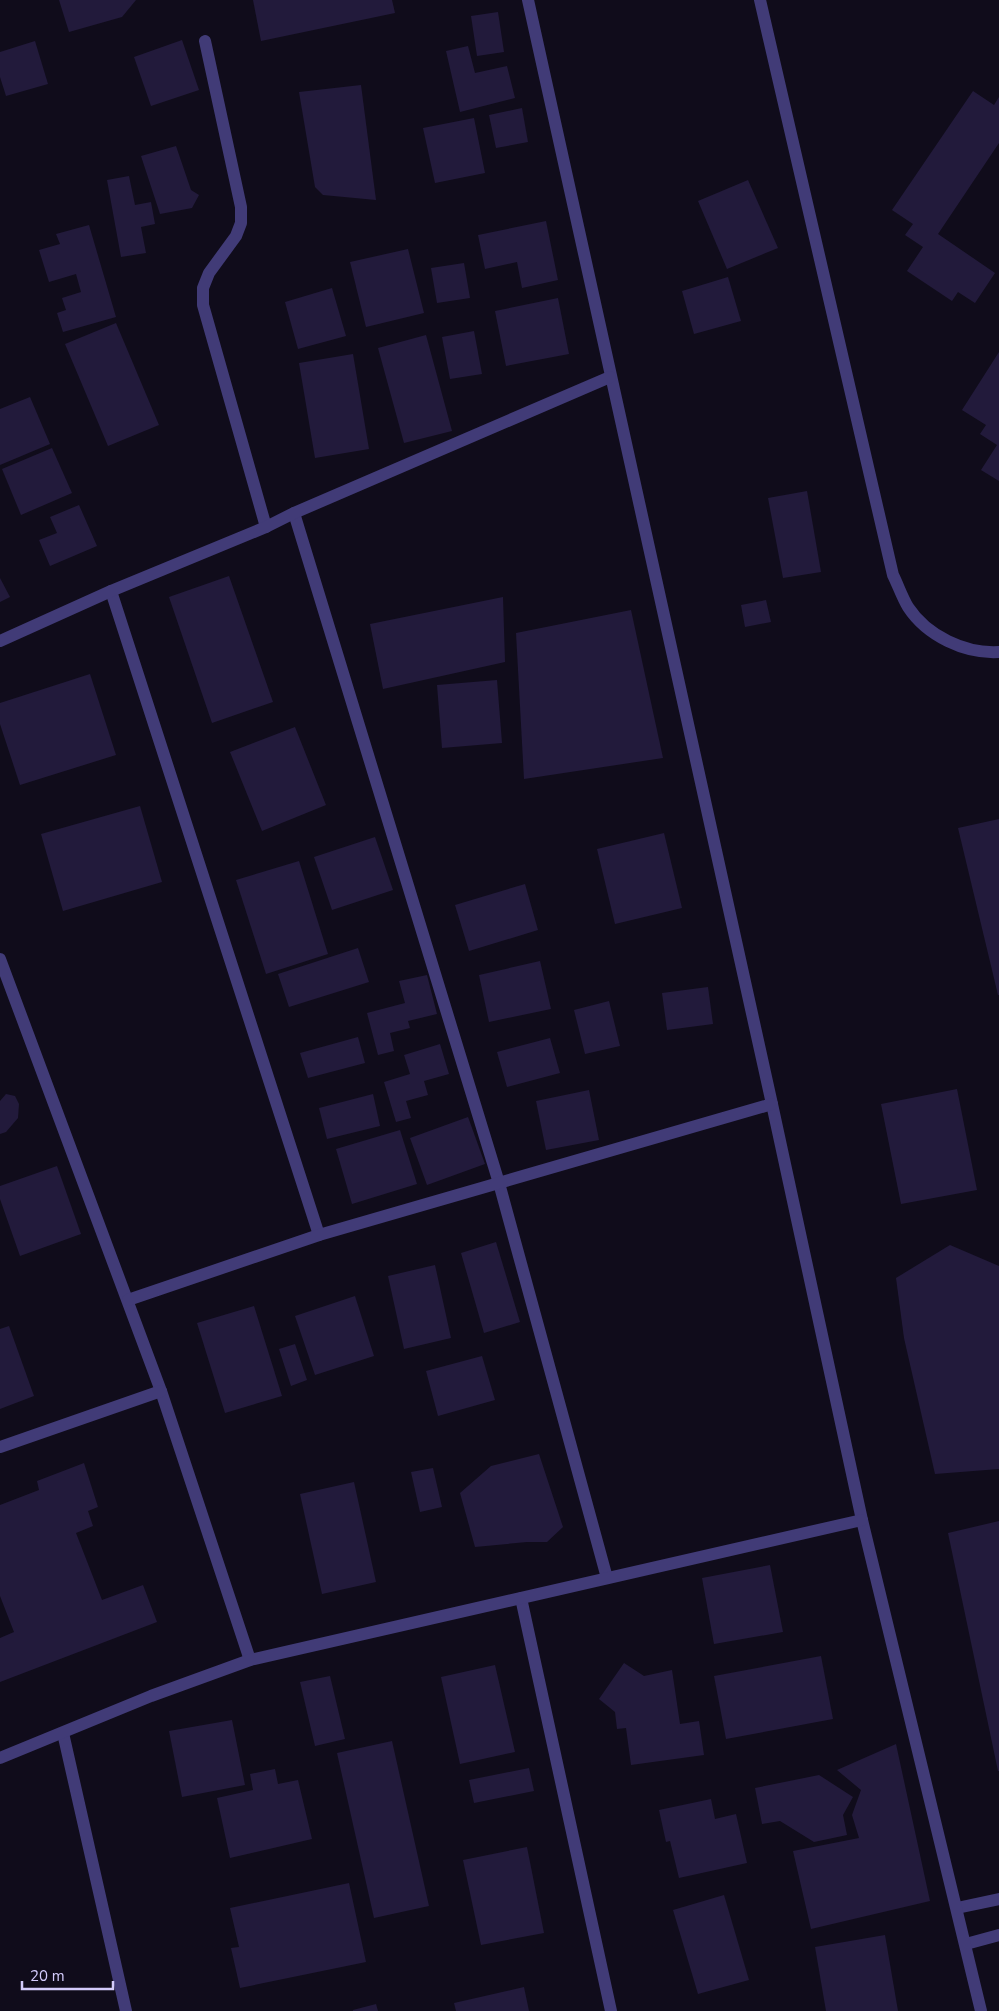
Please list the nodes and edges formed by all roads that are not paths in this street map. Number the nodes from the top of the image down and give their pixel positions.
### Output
1 (528, 0) edge
2 (760, 0) edge
3 (205, 41) dead end
4 (610, 377) junction
5 (294, 513) junction
6 (266, 527) junction
7 (111, 591) junction
8 (0, 641) edge
9 (999, 652) edge
10 (0, 959) edge
11 (772, 1104) junction
12 (500, 1182) junction
13 (319, 1235) junction
14 (128, 1300) junction
15 (161, 1391) junction
16 (0, 1447) edge
17 (862, 1520) junction
18 (606, 1578) junction
19 (521, 1598) junction
20 (250, 1660) junction
21 (63, 1733) junction
22 (0, 1758) edge
23 (999, 1899) edge
24 (957, 1908) junction
25 (999, 1936) edge
26 (966, 1944) junction
27 (126, 2011) edge
28 (612, 2011) edge
29 (981, 2011) edge

1 - 4 street
2 - 9 street
3 - 6 street
4 - 5 street
4 - 11 street
5 - 6 street
5 - 12 street
6 - 7 street
7 - 8 street
7 - 13 street
10 - 14 street
11 - 12 street
11 - 17 street
12 - 13 street
12 - 18 street
13 - 14 street
14 - 15 street
15 - 16 street
15 - 20 street
17 - 18 street
17 - 24 street
18 - 19 street
19 - 20 street
19 - 28 street
20 - 21 street
21 - 22 street
21 - 27 street
23 - 24 street
24 - 26 street
25 - 26 street
26 - 29 street

